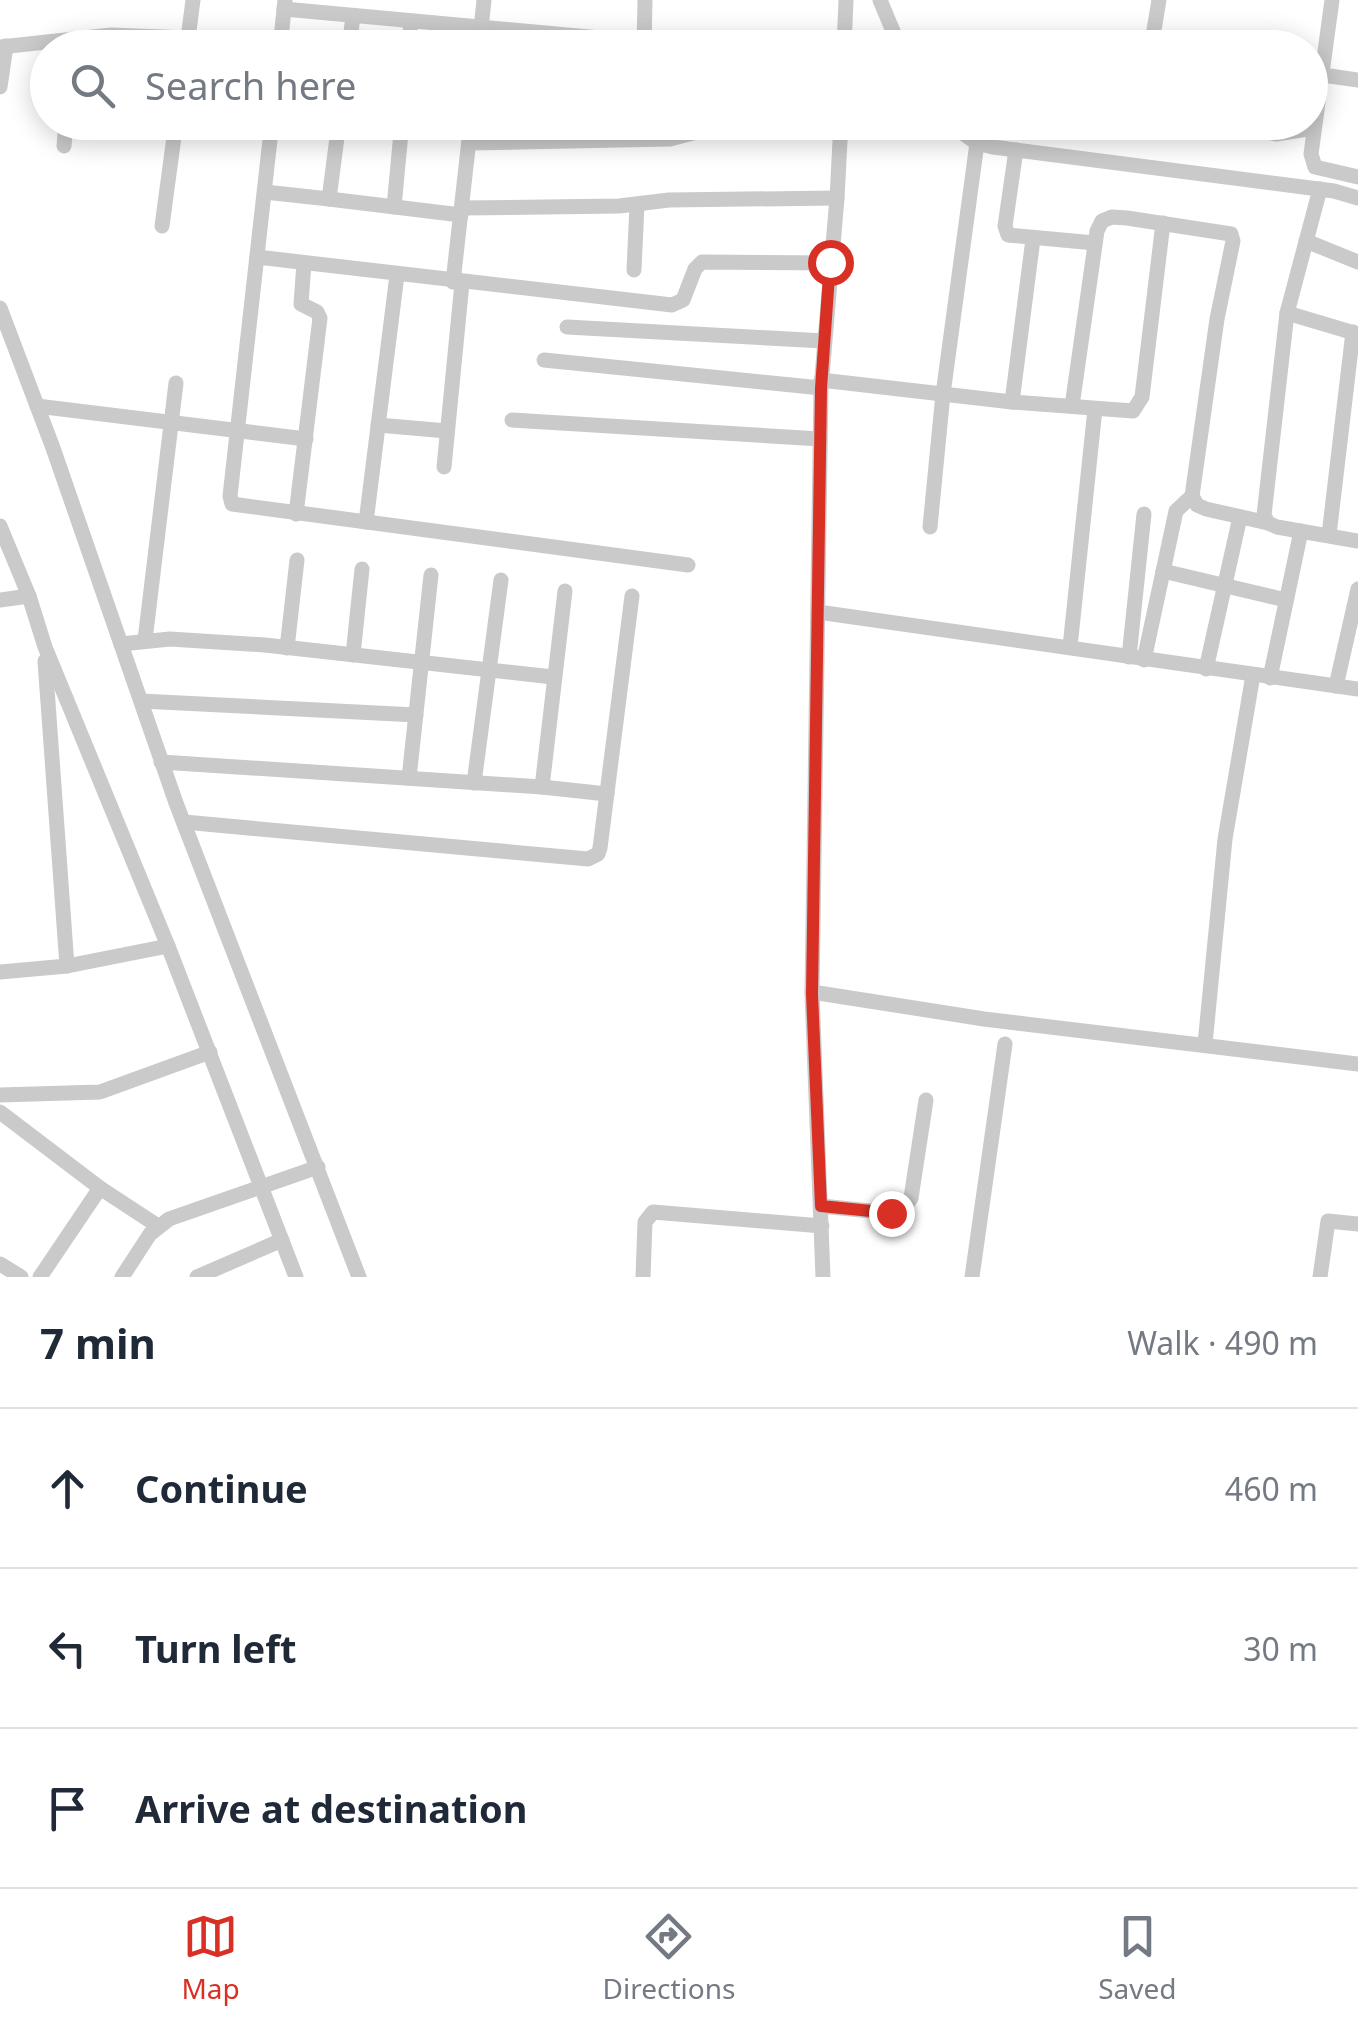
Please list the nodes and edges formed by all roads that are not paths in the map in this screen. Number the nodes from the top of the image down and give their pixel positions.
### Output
1 (193, 0) edge
2 (484, 0) edge
3 (644, 0) edge
4 (846, 0) edge
5 (880, 0) edge
6 (1159, 0) edge
7 (1332, 0) edge
8 (285, 5) edge
9 (353, 16) junction
10 (411, 22) junction
11 (481, 28) junction
12 (190, 30) edge
13 (282, 30) edge
14 (351, 30) edge
15 (410, 30) edge
16 (501, 30) edge
17 (644, 30) edge
18 (845, 30) edge
19 (892, 30) edge
20 (1154, 30) edge
21 (1328, 33) edge
22 (30, 46) edge
23 (3, 47) edge
24 (1328, 76) edge
25 (1358, 80) edge
26 (0, 87) edge
27 (64, 140) edge
28 (174, 140) edge
29 (270, 140) edge
30 (337, 140) edge
31 (400, 140) edge
32 (468, 140) edge
33 (512, 140) edge
34 (840, 140) edge
35 (974, 140) edge
36 (1313, 140) edge
37 (977, 142) junction
38 (468, 143) junction
39 (64, 146) dead end
40 (1016, 150) junction
41 (1358, 178) edge
42 (1320, 190) junction
43 (265, 192) junction
44 (838, 198) junction
45 (1358, 198) edge
46 (329, 199) junction
47 (637, 205) junction
48 (394, 207) junction
49 (461, 211) junction
50 (1163, 223) junction
51 (162, 226) dead end
52 (1033, 238) junction
53 (1306, 241) junction
54 (1095, 243) junction
55 (257, 257) junction
56 (830, 262) junction
57 (1358, 262) edge
58 (304, 263) junction
59 (634, 270) dead end
60 (396, 275) junction
61 (458, 282) junction
62 (0, 308) edge
63 (1287, 312) junction
64 (567, 327) dead end
65 (1355, 333) edge
66 (824, 341) junction
67 (544, 360) dead end
68 (176, 383) dead end
69 (821, 384) junction
70 (943, 394) junction
71 (1012, 402) junction
72 (37, 406) junction
73 (1072, 406) junction
74 (1095, 408) junction
75 (512, 420) dead end
76 (171, 424) junction
77 (378, 426) junction
78 (447, 431) junction
79 (236, 432) junction
80 (306, 439) junction
81 (820, 439) junction
82 (444, 466) dead end
83 (1192, 496) junction
84 (296, 514) junction
85 (1144, 514) dead end
86 (1240, 517) junction
87 (366, 522) junction
88 (1268, 523) junction
89 (0, 526) edge
90 (930, 527) dead end
91 (1301, 531) junction
92 (1328, 536) junction
93 (1358, 540) edge
94 (298, 560) dead end
95 (688, 565) dead end
96 (362, 569) dead end
97 (1163, 571) junction
98 (431, 575) dead end
99 (500, 580) dead end
100 (1224, 586) junction
101 (1358, 589) edge
102 (565, 590) dead end
103 (29, 596) junction
104 (632, 596) dead end
105 (0, 600) edge
106 (1286, 600) junction
107 (818, 612) junction
108 (145, 640) junction
109 (121, 644) junction
110 (44, 647) junction
111 (287, 648) junction
112 (1070, 648) junction
113 (353, 655) junction
114 (1137, 658) junction
115 (422, 664) junction
116 (1206, 668) junction
117 (490, 670) junction
118 (553, 677) junction
119 (1262, 677) junction
120 (1336, 686) junction
121 (1358, 689) edge
122 (140, 701) junction
123 (416, 715) junction
124 (161, 762) junction
125 (409, 778) junction
126 (474, 783) junction
127 (542, 788) junction
128 (607, 794) junction
129 (184, 822) junction
130 (168, 946) junction
131 (67, 966) junction
132 (0, 972) edge
133 (812, 992) junction
134 (1005, 1044) dead end
135 (1206, 1044) junction
136 (210, 1052) junction
137 (1358, 1064) edge
138 (0, 1095) edge
139 (926, 1100) dead end
140 (0, 1112) edge
141 (318, 1167) junction
142 (262, 1186) junction
143 (100, 1188) junction
144 (821, 1206) junction
145 (1358, 1224) edge
146 (158, 1226) junction
147 (822, 1226) junction
148 (282, 1240) junction
149 (0, 1264) edge
150 (21, 1277) edge
151 (40, 1277) edge
152 (122, 1277) edge
153 (198, 1277) edge
154 (296, 1277) edge
155 (359, 1277) edge
156 (643, 1277) edge
157 (822, 1277) edge
158 (972, 1277) edge
159 (1320, 1277) edge

1 - 12 street
2 - 11 street
3 - 17 street
4 - 18 street
5 - 19 street
6 - 20 street
7 - 21 street
8 - 9 street
8 - 13 street
9 - 10 street
9 - 14 street
10 - 11 street
10 - 15 street
11 - 16 street
22 - 23 street
23 - 26 street
24 - 25 street
27 - 39 street
28 - 51 street
29 - 43 street
30 - 46 street
31 - 48 street
32 - 38 street
33 - 38 street
34 - 44 street
35 - 37 street
36 - 41 street
37 - 40 street
37 - 70 street
38 - 49 street
40 - 42 street
40 - 52 street
42 - 45 street
42 - 53 street
43 - 46 street
43 - 55 street
44 - 47 street
44 - 56 street
46 - 48 street
47 - 49 street
47 - 59 street
48 - 49 street
49 - 61 street
50 - 54 street
50 - 74 street
50 - 83 street
52 - 54 street
52 - 71 street
53 - 57 street
53 - 63 street
54 - 73 street
55 - 58 street
55 - 79 street
56 - 61 street
56 - 66 street
58 - 60 street
58 - 80 street
60 - 61 street
60 - 77 street
61 - 78 street
62 - 72 street
63 - 65 street
63 - 88 street
64 - 66 street
65 - 92 street
66 - 69 street
67 - 69 street
68 - 76 street
69 - 70 street
69 - 81 street
70 - 71 street
70 - 90 street
71 - 73 street
72 - 76 street
72 - 109 street
73 - 74 street
74 - 112 street
75 - 81 street
76 - 79 street
76 - 108 street
77 - 78 street
77 - 87 street
78 - 82 street
79 - 80 street
79 - 84 street
80 - 84 street
81 - 107 street
83 - 86 street
83 - 97 street
84 - 87 street
85 - 114 street
86 - 88 street
86 - 100 street
87 - 95 street
88 - 91 street
89 - 103 street
91 - 92 street
91 - 106 street
92 - 93 street
94 - 111 street
96 - 113 street
97 - 100 street
97 - 114 street
98 - 115 street
99 - 117 street
100 - 106 street
100 - 116 street
101 - 120 street
102 - 118 street
103 - 105 street
103 - 110 street
104 - 128 street
106 - 119 street
107 - 112 street
107 - 133 street
108 - 109 street
108 - 111 street
109 - 122 street
110 - 130 street
110 - 131 street
111 - 113 street
112 - 114 street
113 - 115 street
114 - 116 street
115 - 117 street
115 - 123 street
116 - 119 street
117 - 118 street
117 - 126 street
118 - 127 street
119 - 120 street
119 - 135 street
120 - 121 street
122 - 123 street
122 - 124 street
123 - 125 street
124 - 125 street
124 - 129 street
125 - 126 street
126 - 127 street
127 - 128 street
128 - 129 street
129 - 141 street
130 - 131 street
130 - 136 street
131 - 132 street
133 - 135 street
133 - 144 street
134 - 158 street
135 - 137 street
136 - 138 street
136 - 142 street
139 - 144 street
140 - 143 street
141 - 142 street
141 - 155 street
142 - 146 street
142 - 148 street
143 - 146 street
143 - 151 street
144 - 147 street
145 - 159 street
146 - 152 street
147 - 156 street
147 - 157 street
148 - 153 street
148 - 154 street
149 - 150 street

